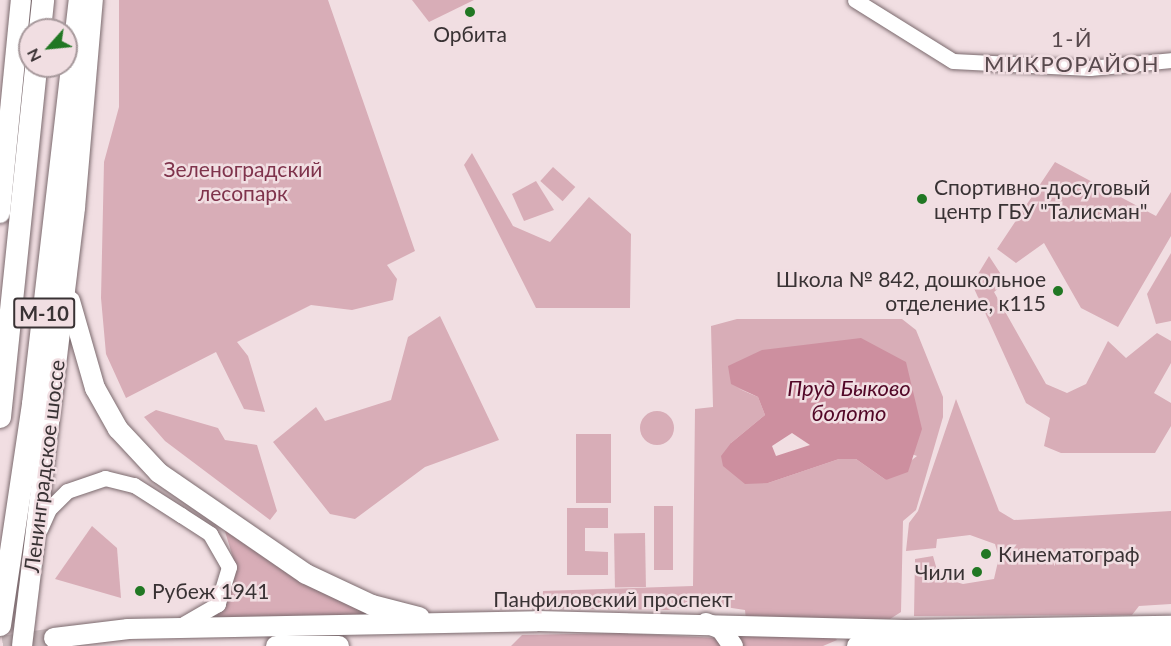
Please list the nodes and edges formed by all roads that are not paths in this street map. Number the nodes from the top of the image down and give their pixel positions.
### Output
1 (21, 0) edge
2 (43, 0) edge
3 (80, 0) edge
4 (93, 0) edge
5 (855, 0) edge
6 (41, 18) edge
7 (1171, 60) edge
8 (35, 78) edge
9 (0, 213) edge
10 (67, 276) junction
11 (0, 417) edge
12 (33, 559) junction
13 (458, 623) junction
14 (705, 623) junction
15 (0, 625) edge
16 (1171, 626) edge
17 (163, 628) junction
18 (54, 638) tunnel mouth
19 (1171, 644) edge
20 (22, 646) edge
21 (276, 646) edge
22 (339, 646) edge
23 (733, 646) edge
24 (857, 646) edge

1 - 9 main road
2 - 6 highway
3 - 15 highway, Ленинградское шоссе / М-10
4 - 10 main road, Ленинградское шоссе / М-10
5 - 7 street
8 - 11 highway, М-10
10 - 12 main road, Ленинградское шоссе / М-10
10 - 13 main road
12 - 17 street
12 - 20 main road, Ленинградское шоссе / М-10
13 - 14 main road, Панфиловский проспект
13 - 17 main road, Панфиловский проспект
14 - 16 main road, Панфиловский проспект
14 - 23 main road
17 - 18 main road, Панфиловский проспект
19 - 24 main road
21 - 22 main road

